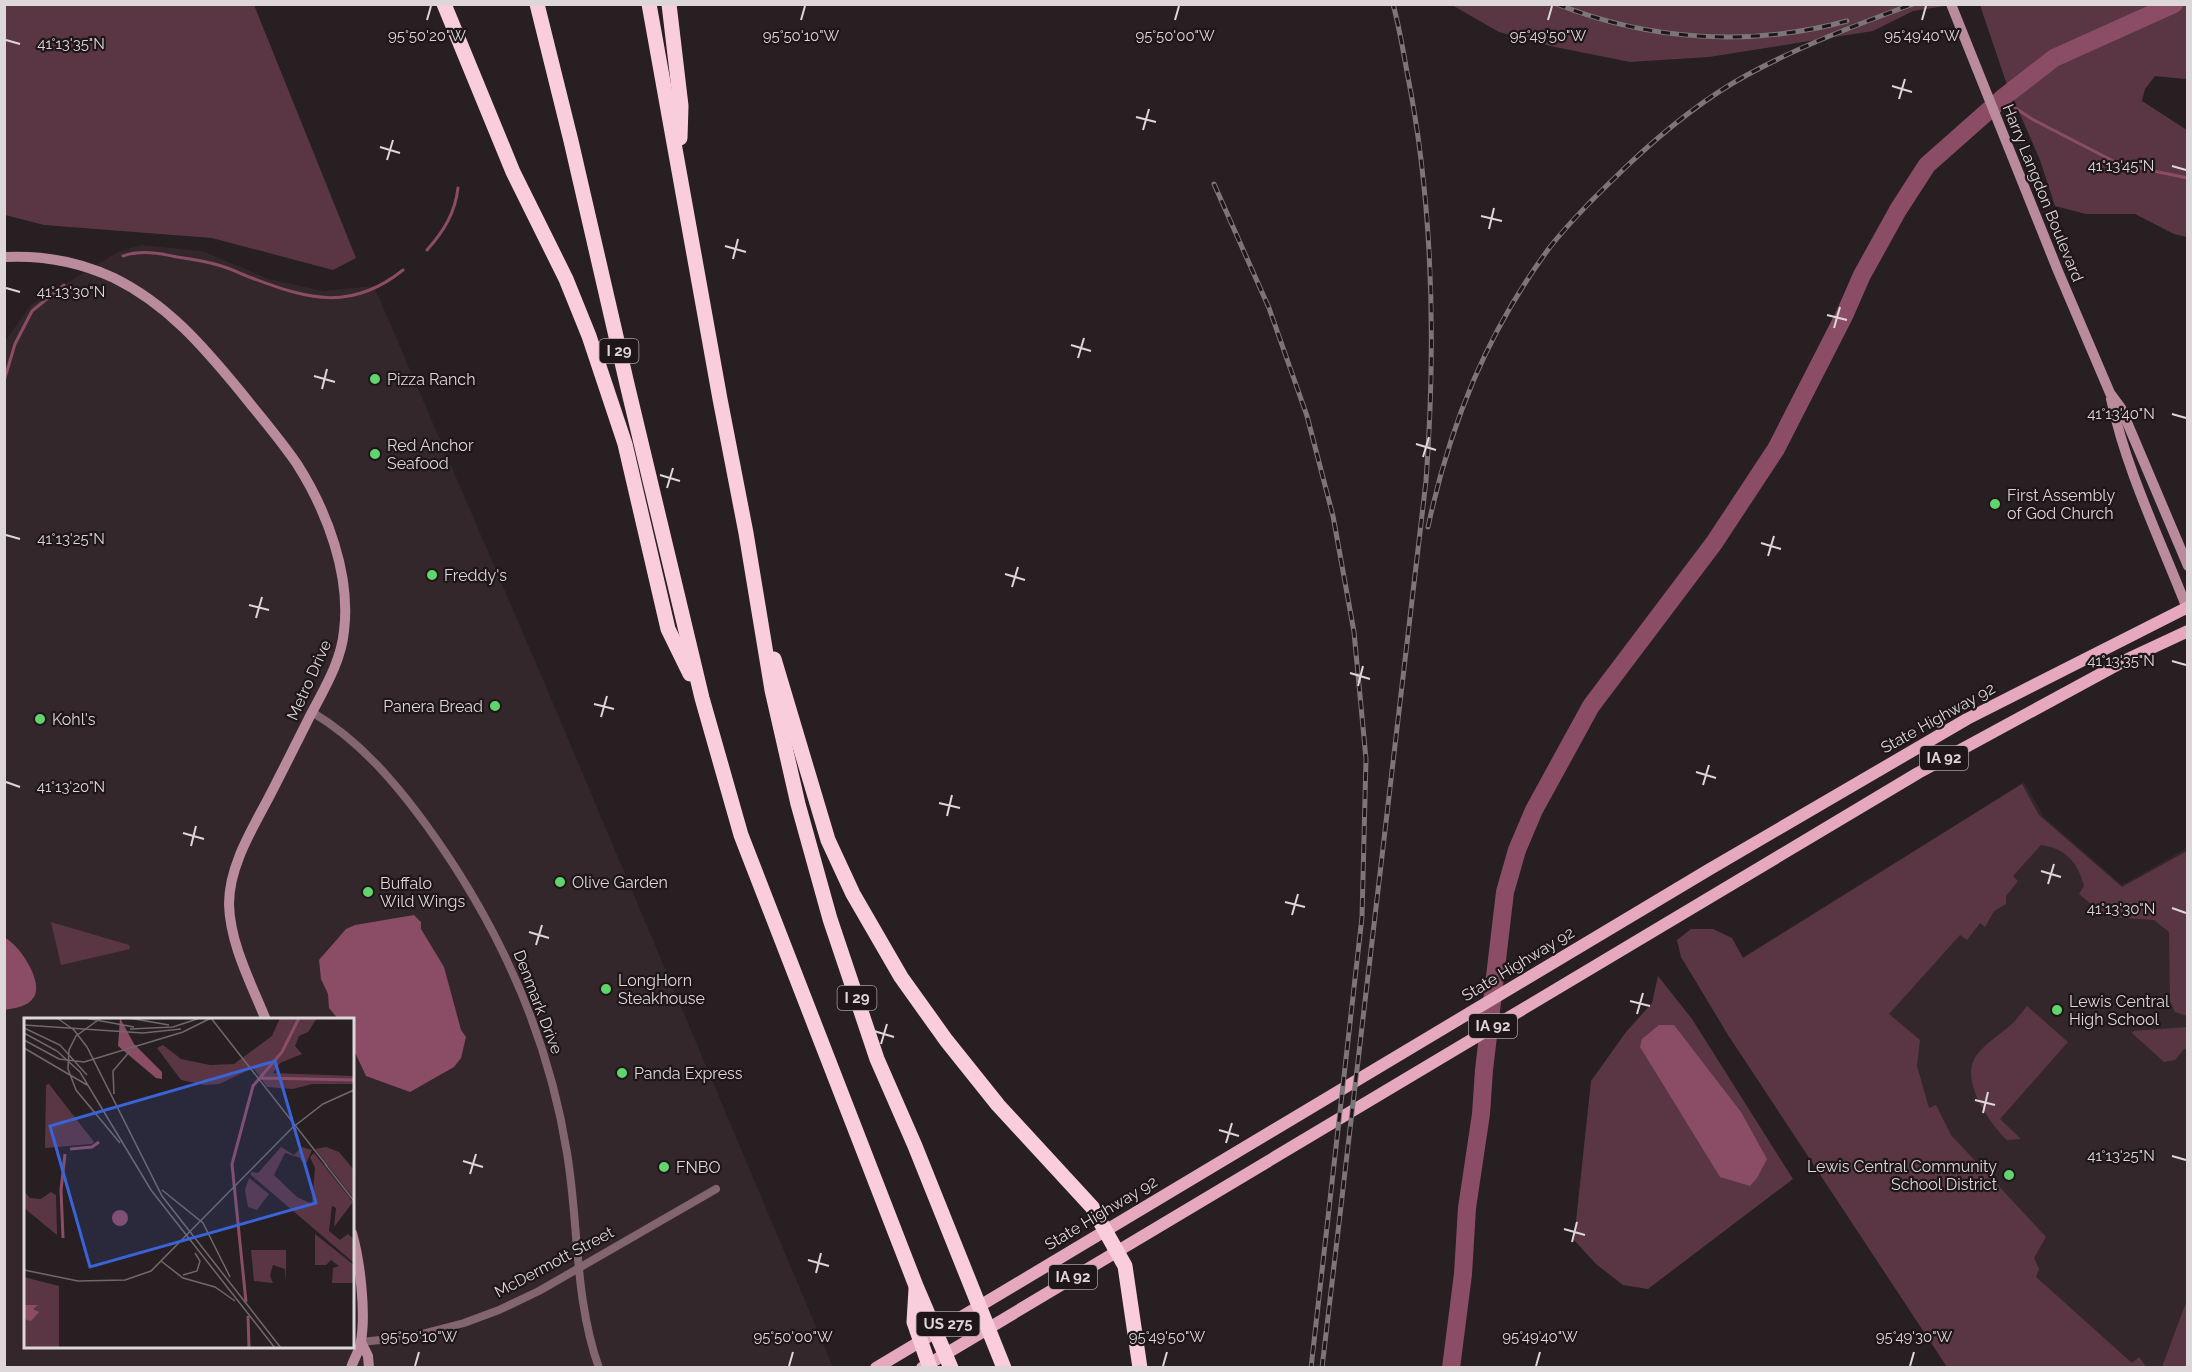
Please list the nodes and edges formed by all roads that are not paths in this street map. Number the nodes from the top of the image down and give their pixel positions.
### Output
1 (444, 4) edge
2 (537, 4) edge
3 (649, 4) edge
4 (669, 4) edge
5 (1951, 4) edge
6 (679, 174) junction
7 (4, 257) edge
8 (2110, 393) junction
9 (2187, 566) edge
10 (2187, 609) edge
11 (759, 613) junction
12 (2187, 631) edge
13 (702, 698) junction
14 (312, 712) junction
15 (265, 1018) edge
16 (716, 1189) dead end
17 (1105, 1230) junction
18 (354, 1244) edge
19 (1116, 1250) junction
20 (578, 1269) junction
21 (916, 1286) junction
22 (361, 1342) junction
23 (351, 1368) edge
24 (369, 1368) edge
25 (599, 1368) edge
26 (876, 1368) edge
27 (921, 1368) edge
28 (930, 1368) edge
29 (951, 1368) edge
30 (1004, 1368) edge
31 (1140, 1368) edge

1 - 13 highway
2 - 13 highway, I 29
3 - 6 highway, I 29
4 - 6 highway
5 - 8 street, Harry Langdon Boulevard
6 - 11 highway, I 29
7 - 14 street, Metro Drive
8 - 9 street, Harry Langdon Boulevard
8 - 10 street, Harry Langdon Boulevard
10 - 17 main road, State Highway 92 / IA 92
11 - 17 highway
11 - 30 highway, I 29
12 - 19 main road, IA 92
13 - 21 highway, I 29
14 - 15 street, Metro Drive
14 - 20 street, Denmark Drive
16 - 20 street, McDermott Street
17 - 19 highway
17 - 26 main road, State Highway 92 / US 275
18 - 22 street
19 - 27 main road, IA 92
19 - 31 highway
20 - 22 street, McDermott Street
20 - 25 street, Denmark Drive
21 - 28 highway
21 - 29 highway, I 29
22 - 23 street
22 - 24 street

